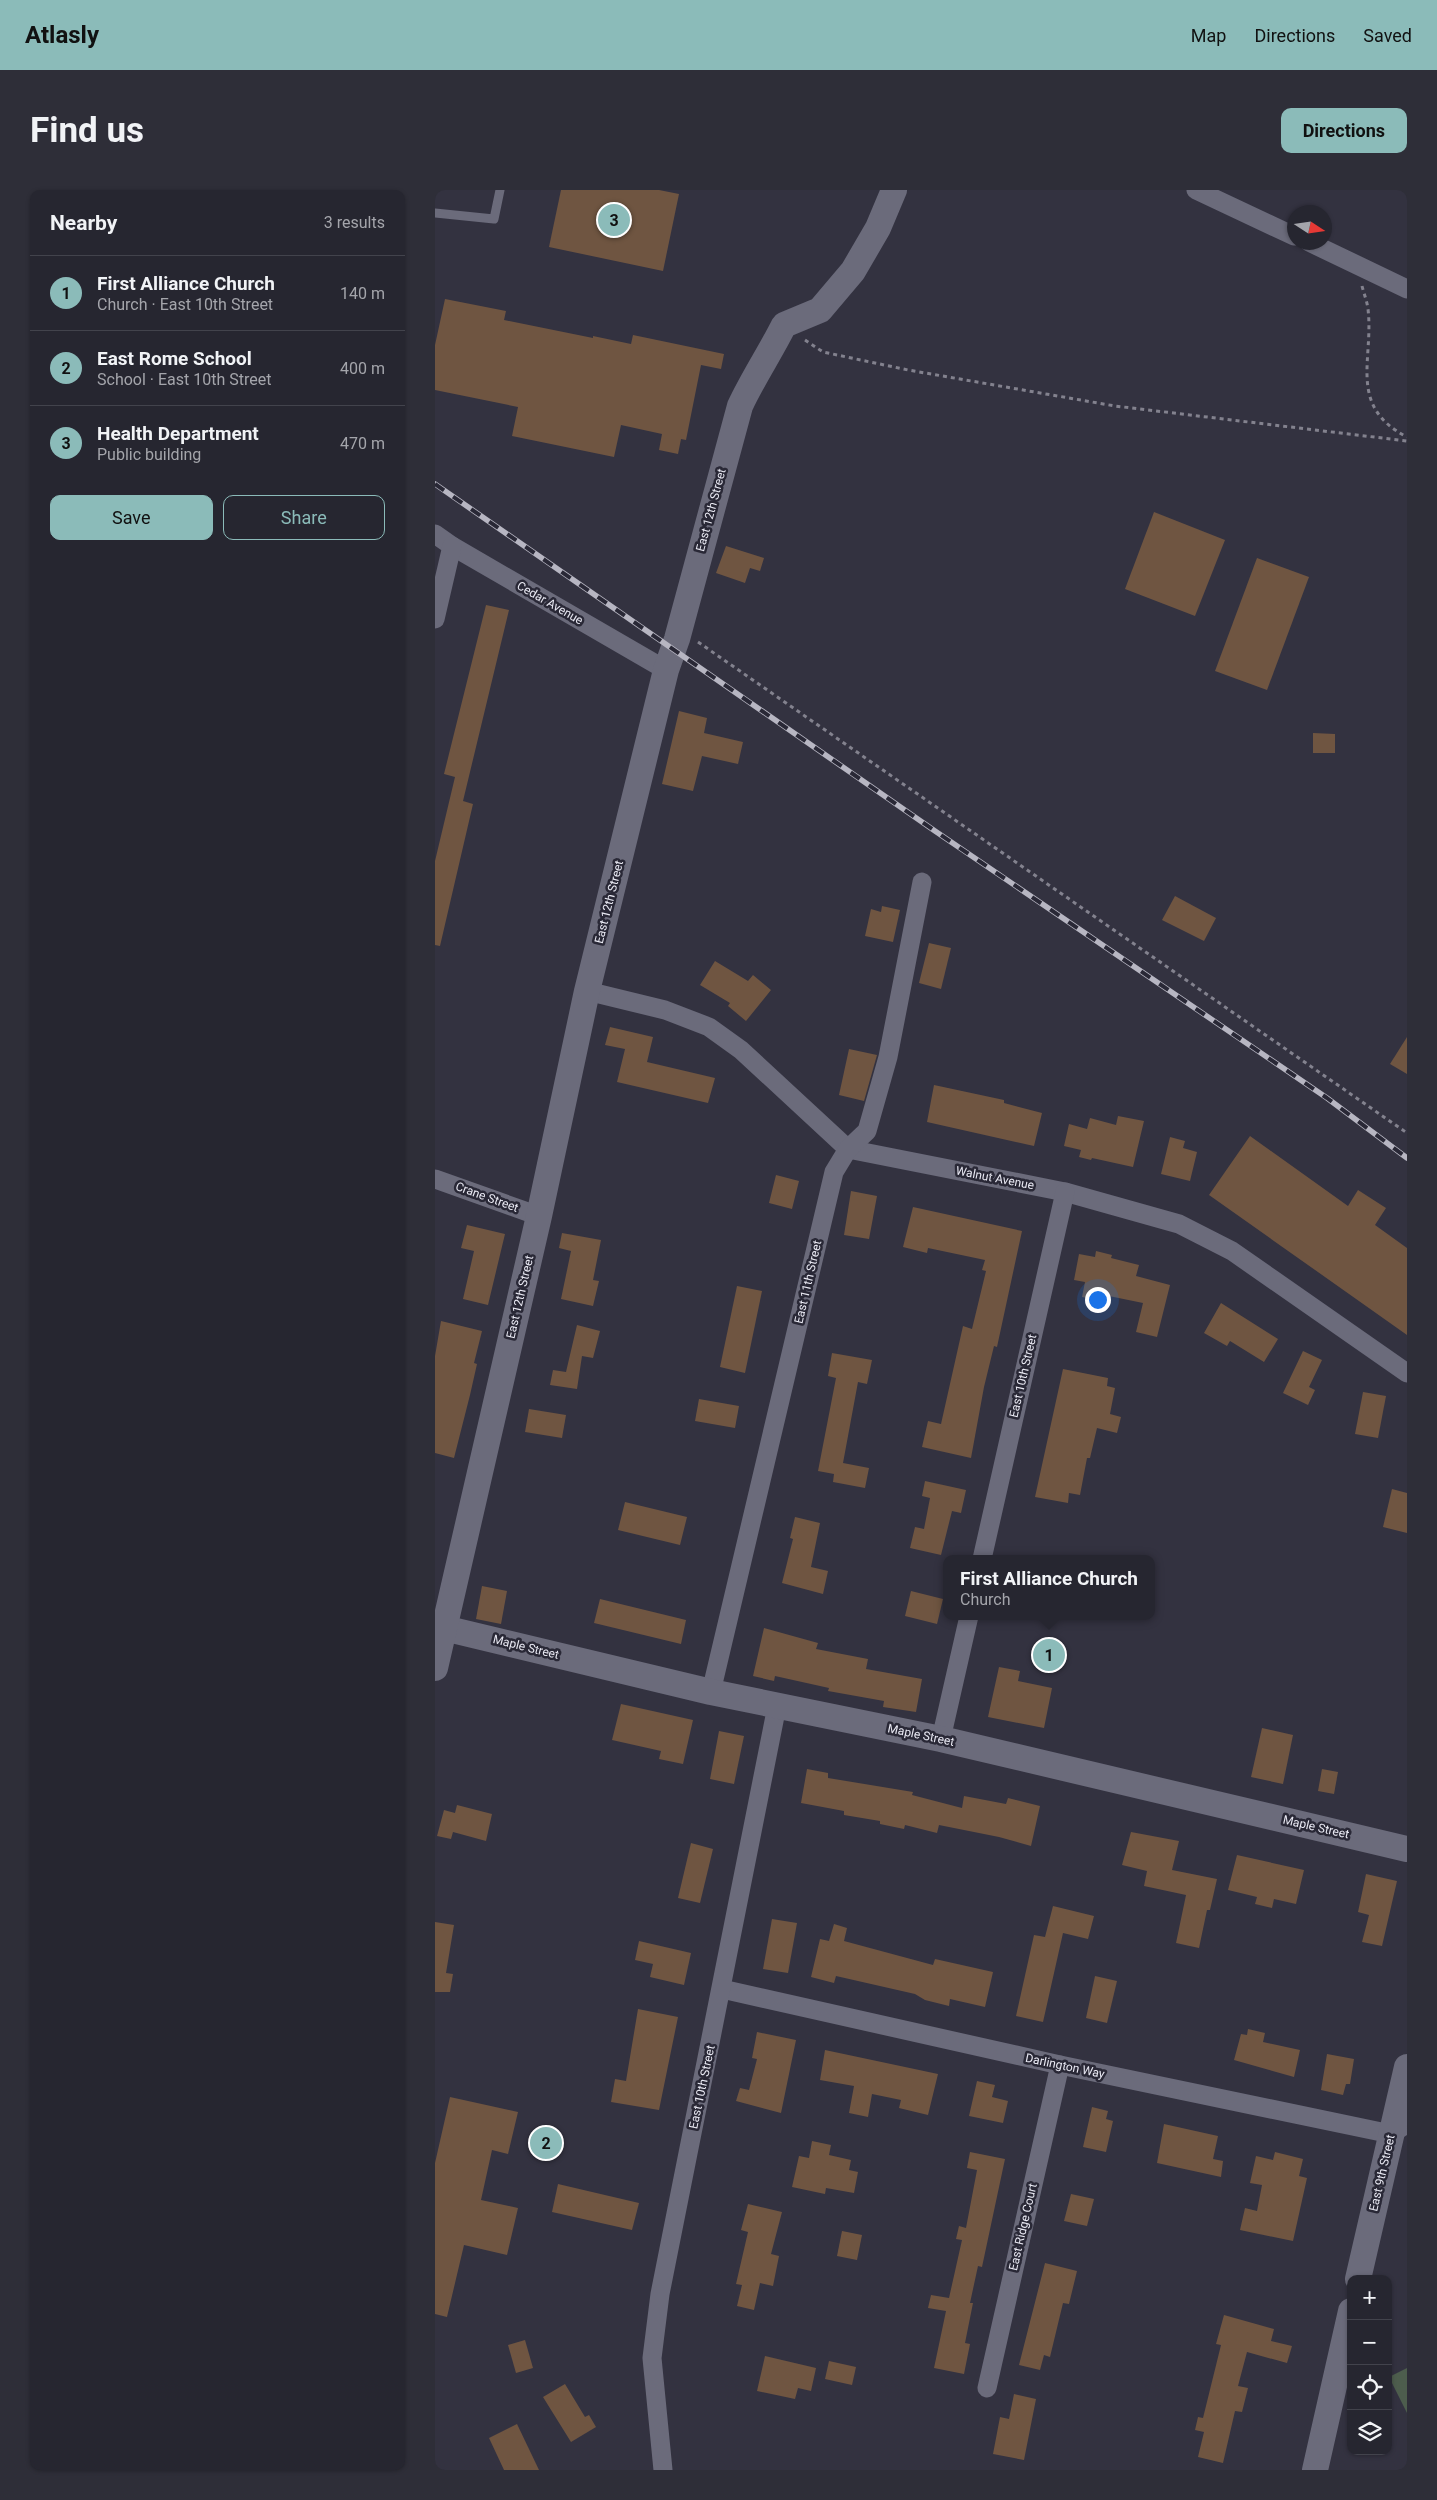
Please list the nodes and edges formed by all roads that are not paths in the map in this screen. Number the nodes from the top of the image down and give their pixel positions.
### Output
1 (500, 190) edge
2 (894, 190) edge
3 (1197, 190) edge
4 (435, 213) edge
5 (1287, 232) edge
6 (1326, 250) edge
7 (1407, 289) edge
8 (435, 534) edge
9 (452, 546) junction
10 (435, 619) edge
11 (666, 670) junction
12 (922, 882) dead end
13 (587, 991) junction
14 (848, 1148) junction
15 (435, 1179) edge
16 (1065, 1192) junction
17 (539, 1216) junction
18 (1407, 1373) edge
19 (983, 1555) edge
20 (968, 1620) edge
21 (439, 1626) edge
22 (435, 1668) edge
23 (711, 1692) junction
24 (777, 1706) junction
25 (941, 1739) junction
26 (1407, 1849) edge
27 (722, 1989) junction
28 (1060, 2065) junction
29 (1407, 2067) edge
30 (1399, 2129) edge
31 (1359, 2275) edge
32 (1349, 2320) edge
33 (987, 2388) dead end
34 (663, 2470) edge
35 (1315, 2470) edge

1 - 4 lane
2 - 11 main road, East 12th Street
3 - 5 street
6 - 7 street
8 - 9 street, Cedar Avenue
9 - 10 street
9 - 11 street, Cedar Avenue
11 - 13 main road, East 12th Street
12 - 14 street, East 11th Street
13 - 14 street
13 - 17 main road, East 12th Street
14 - 16 street, Walnut Avenue
14 - 23 street, East 11th Street
15 - 17 street, Crane Street
16 - 18 street, Walnut Avenue
16 - 19 street, East 10th Street
17 - 21 main road, East 12th Street
20 - 25 street
21 - 22 main road, East 12th Street
21 - 23 main road, Maple Street
23 - 24 main road, Maple Street
24 - 25 main road, Maple Street
24 - 27 street, East 10th Street
25 - 26 main road, Maple Street
27 - 28 street, Darlington Way
27 - 34 street, East 10th Street
28 - 30 street, Darlington Way
28 - 33 street, East Ridge Court
29 - 30 main road, East 9th Street
30 - 31 main road, East 9th Street
32 - 35 main road

